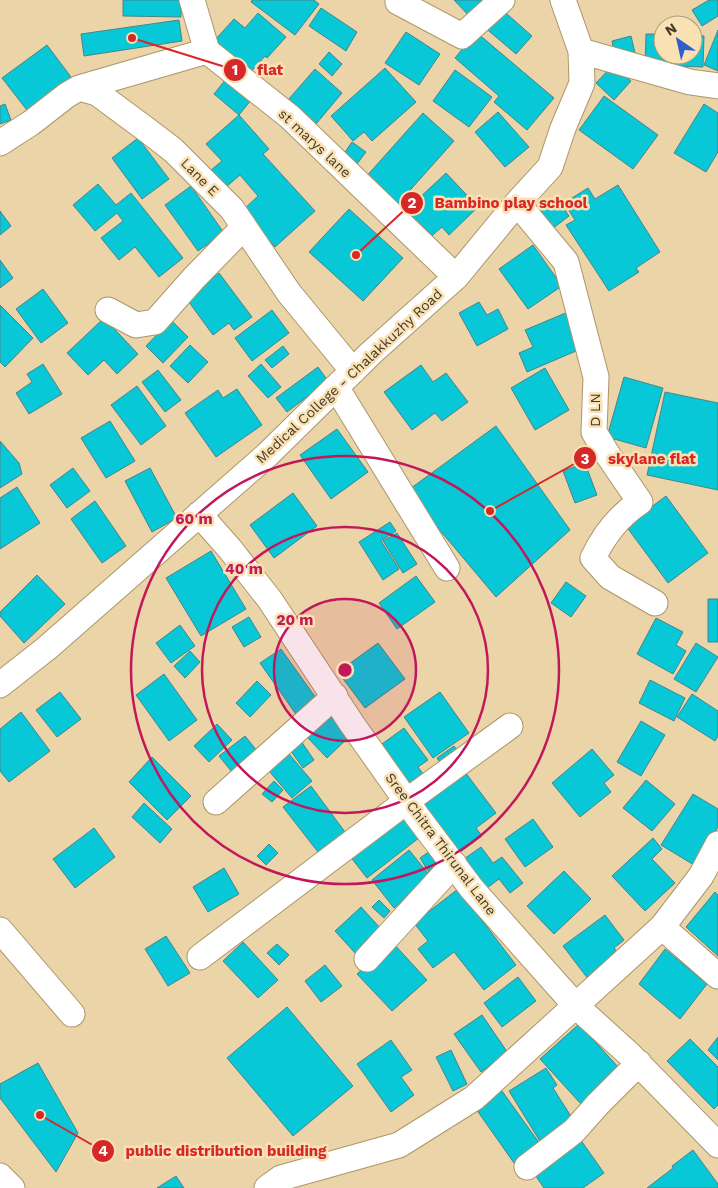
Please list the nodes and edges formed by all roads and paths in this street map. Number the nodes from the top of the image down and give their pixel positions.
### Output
1 (192, 0) edge
2 (502, 0) edge
3 (564, 0) edge
4 (398, 2) dead end
5 (207, 51) junction
6 (581, 51) junction
7 (718, 86) edge
8 (79, 88) junction
9 (0, 143) edge
10 (517, 203) junction
11 (244, 227) junction
12 (456, 277) junction
13 (108, 310) dead end
14 (345, 379) junction
15 (199, 514) junction
16 (447, 568) dead end
17 (655, 602) dead end
18 (4, 672) edge
19 (335, 696) junction
20 (510, 726) dead end
21 (407, 801) junction
22 (216, 802) dead end
23 (718, 844) edge
24 (454, 864) junction
25 (662, 927) junction
26 (0, 930) edge
27 (200, 957) dead end
28 (367, 959) dead end
29 (718, 976) edge
30 (576, 1006) junction
31 (72, 1014) dead end
32 (639, 1063) junction
33 (718, 1145) edge
34 (527, 1167) dead end
35 (0, 1176) edge
36 (12, 1188) edge
37 (268, 1188) edge

1 - 5 street
2 - 4 street
3 - 6 street, Medical College - Chalakkuzhy Road
5 - 8 street
5 - 12 street, st marys lane
6 - 7 street
6 - 10 street, Medical College - Chalakkuzhy Road
8 - 9 street
8 - 11 street, Lane E
10 - 12 street, Medical College - Chalakkuzhy Road
10 - 17 street, D LN
11 - 13 street
11 - 14 street, Lane E
12 - 14 street, Medical College - Chalakkuzhy Road
14 - 15 street, Medical College - Chalakkuzhy Road
14 - 16 street, Lane E
15 - 18 street, Medical College - Chalakkuzhy Road
15 - 19 street, Sree Chitra Thirunal Lane
19 - 21 street, Sree Chitra Thirunal Lane
19 - 22 street
20 - 21 street
21 - 24 street, Sree Chitra Thirunal Lane
21 - 27 street
23 - 25 street
24 - 28 street
24 - 30 street, Sree Chitra Thirunal Lane
25 - 29 street
25 - 30 street
26 - 31 street
30 - 32 street, Sree Chitra Thirunal Lane
30 - 37 street
32 - 33 street, Sree Chitra Thirunal Lane
32 - 34 street
35 - 36 street

